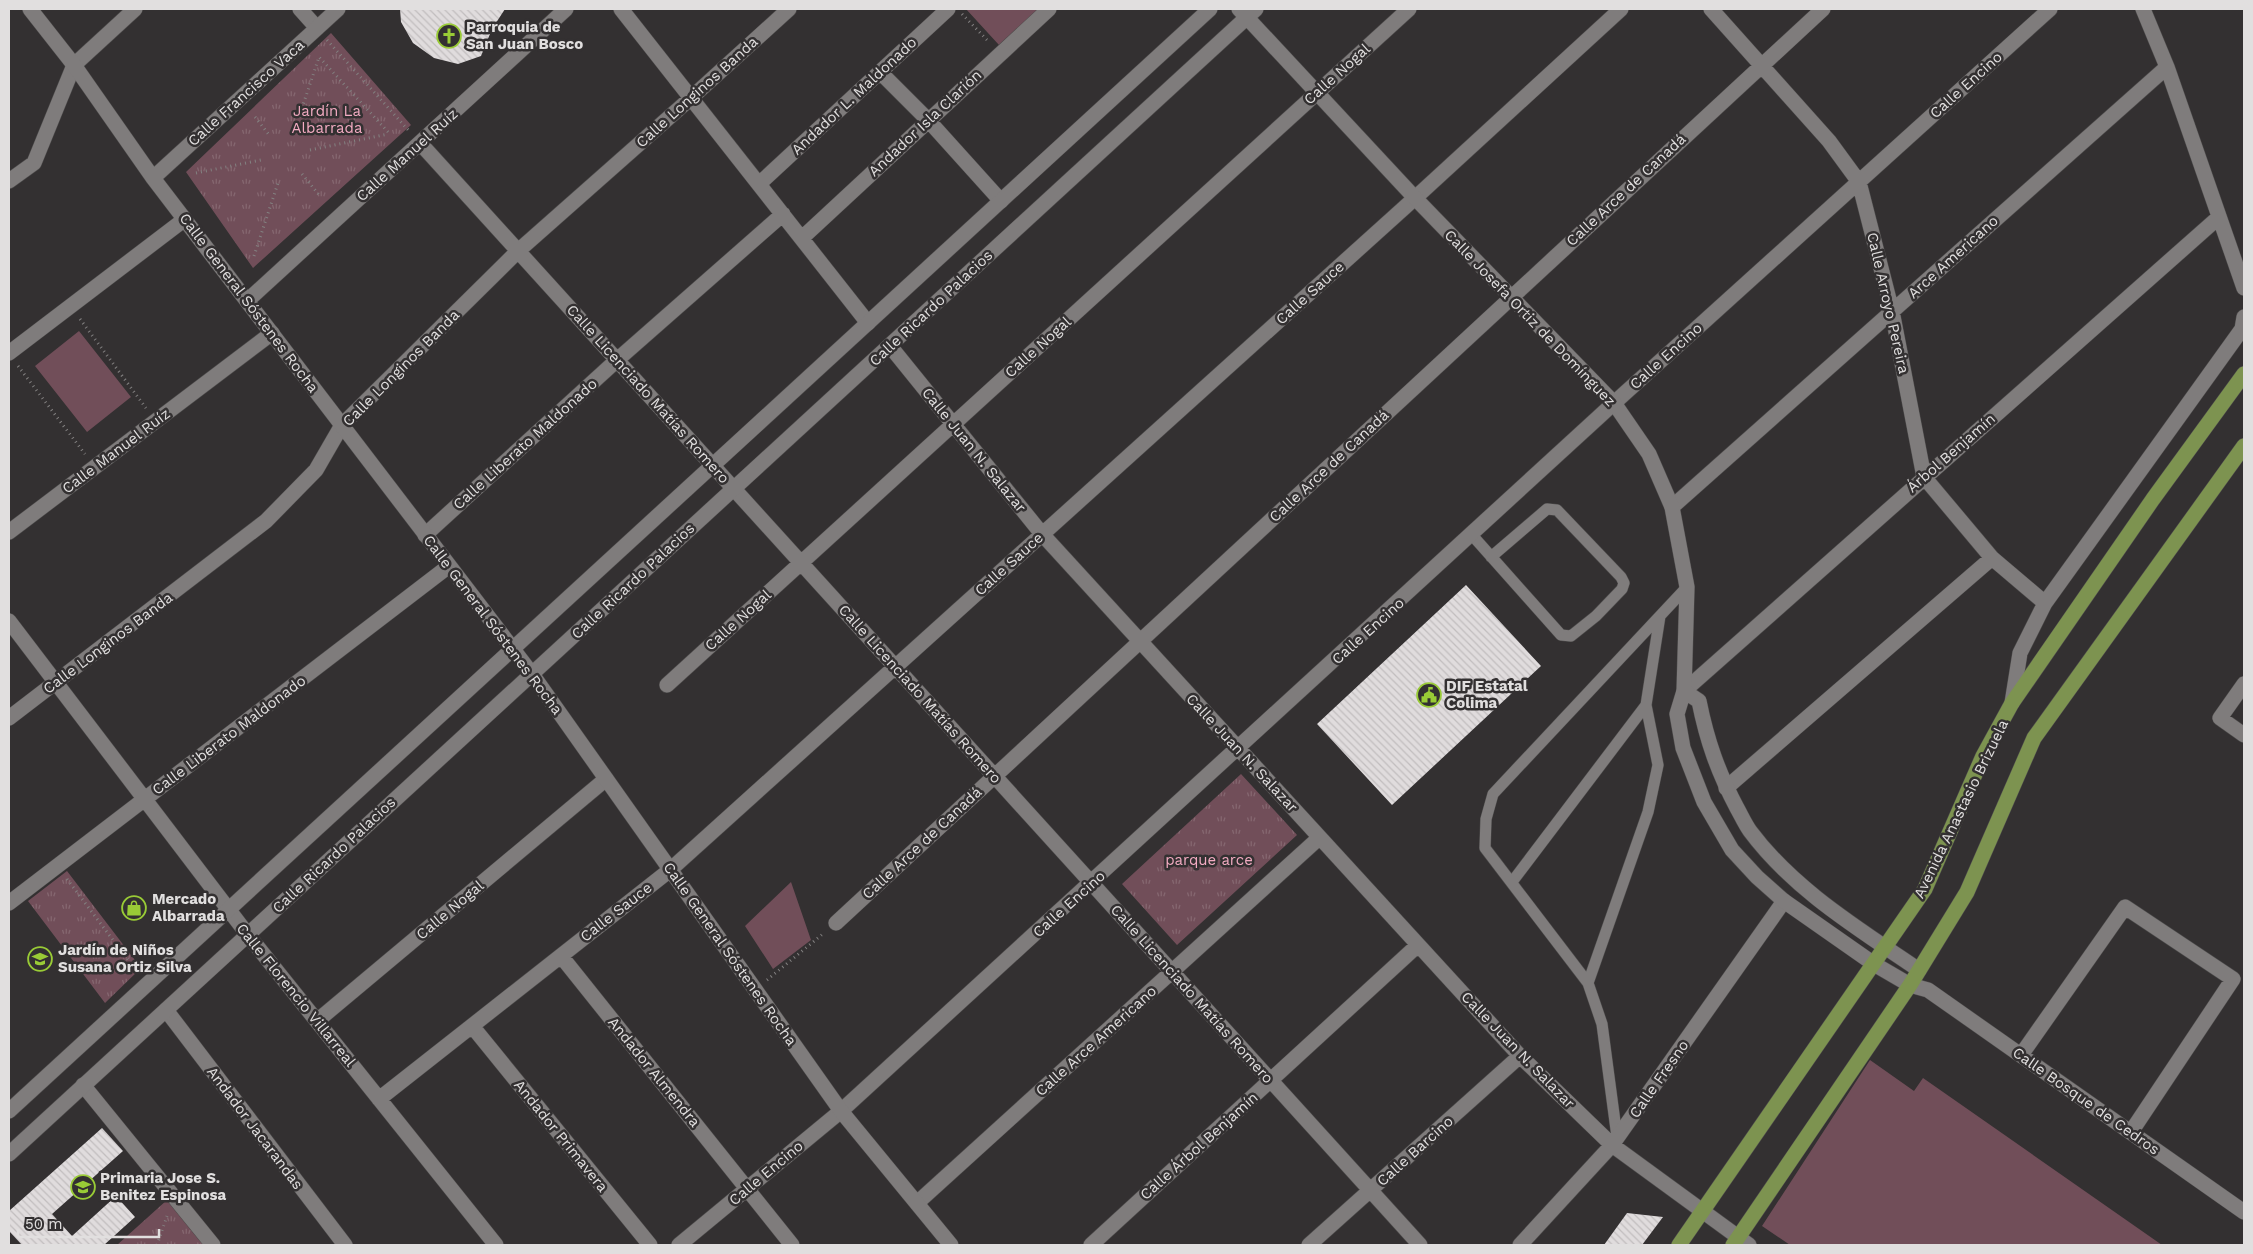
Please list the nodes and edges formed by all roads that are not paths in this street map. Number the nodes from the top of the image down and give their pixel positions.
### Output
1 (30, 9) edge
2 (134, 9) edge
3 (300, 9) edge
4 (338, 9) edge
5 (566, 9) edge
6 (789, 9) edge
7 (948, 9) edge
8 (1049, 9) edge
9 (1210, 9) edge
10 (1409, 9) edge
11 (1621, 9) edge
12 (1711, 9) edge
13 (1823, 9) edge
14 (2050, 9) edge
15 (2143, 9) edge
16 (628, 11) edge
17 (1248, 12) edge
18 (317, 28) junction
19 (74, 65) junction
20 (1762, 65) junction
21 (2167, 67) junction
22 (880, 72) junction
23 (1318, 92) junction
24 (691, 98) junction
25 (928, 120) junction
26 (420, 143) junction
27 (154, 178) junction
28 (9, 182) edge
29 (1860, 182) junction
30 (759, 184) junction
31 (1415, 198) junction
32 (1001, 201) junction
33 (783, 214) junction
34 (2219, 217) junction
35 (185, 219) junction
36 (802, 238) junction
37 (518, 251) junction
38 (2244, 288) edge
39 (1510, 298) junction
40 (247, 301) junction
41 (1892, 311) junction
42 (2244, 317) edge
43 (868, 323) junction
44 (272, 334) junction
45 (890, 346) junction
46 (12, 358) edge
47 (617, 360) junction
48 (2244, 374) edge
49 (1614, 403) junction
50 (342, 425) junction
51 (952, 425) junction
52 (2244, 446) edge
53 (713, 466) junction
54 (1924, 477) junction
55 (734, 489) junction
56 (1672, 507) junction
57 (9, 532) edge
58 (1042, 534) junction
59 (425, 535) junction
60 (1472, 535) junction
61 (1491, 557) junction
62 (1992, 558) junction
63 (801, 563) junction
64 (449, 566) junction
65 (1688, 587) junction
66 (2045, 603) junction
67 (1660, 616) junction
68 (9, 621) edge
69 (1139, 642) junction
70 (512, 649) junction
71 (894, 666) junction
72 (532, 674) junction
73 (56, 682) junction
74 (2244, 684) edge
75 (666, 685) dead end
76 (1684, 691) junction
77 (2012, 703) junction
78 (1646, 705) junction
79 (9, 718) edge
80 (2244, 735) edge
81 (1238, 750) junction
82 (994, 776) junction
83 (606, 779) junction
84 (1726, 788) junction
85 (145, 800) junction
86 (1319, 838) junction
87 (670, 870) junction
88 (1512, 882) junction
89 (1091, 883) junction
90 (1784, 901) junction
91 (9, 903) edge
92 (228, 910) junction
93 (836, 923) road end
94 (248, 935) junction
95 (1418, 945) junction
96 (1885, 947) junction
97 (561, 956) junction
98 (1874, 964) junction
99 (1919, 970) junction
100 (1172, 972) junction
101 (1588, 983) junction
102 (1910, 985) junction
103 (1928, 990) junction
104 (166, 1010) junction
105 (317, 1021) junction
106 (472, 1026) junction
107 (2021, 1055) junction
108 (1520, 1056) junction
109 (1270, 1081) junction
110 (83, 1085) junction
111 (379, 1099) junction
112 (9, 1111) edge
113 (841, 1111) junction
114 (2131, 1132) junction
115 (1615, 1141) junction
116 (9, 1154) edge
117 (748, 1189) junction
118 (1370, 1191) junction
119 (917, 1203) junction
120 (2242, 1206) edge
121 (1703, 1212) junction
122 (1740, 1243) edge
123 (214, 1245) edge
124 (345, 1245) edge
125 (496, 1245) edge
126 (650, 1245) edge
127 (679, 1245) edge
128 (792, 1245) edge
129 (951, 1245) edge
130 (1091, 1245) edge
131 (1309, 1245) edge
132 (1420, 1245) edge
133 (1520, 1245) edge
134 (1679, 1245) edge

1 - 19 street, Calle General Sóstenes Rocha
2 - 19 street
3 - 18 street
4 - 18 street, Calle Francisco Vaca
5 - 26 street, Calle Manuel Ruíz
6 - 24 street, Calle Longinos Banda
7 - 22 street, Andador L. Maldonado
8 - 25 street, Andador Isla Clarión
9 - 32 street, Calle Ricardo Palacios
10 - 23 street, Calle Nogal
11 - 31 street, Calle Sauce
12 - 20 street, Calle Arroyo Pereira
13 - 20 street, Calle Arce de Canadá
14 - 29 street, Calle Encino
15 - 21 street
16 - 24 street
17 - 23 street, Calle Josefa Ortiz de Domínguez
17 - 45 street, Calle Ricardo Palacios
18 - 27 street, Calle Francisco Vaca
19 - 27 street, Calle General Sóstenes Rocha
19 - 28 street
20 - 29 street, Calle Arroyo Pereira
20 - 39 street, Calle Arce de Canadá
21 - 34 street
21 - 41 street, Arce Americano
22 - 25 street
22 - 30 street, Andador L. Maldonado
23 - 31 street, Calle Josefa Ortiz de Domínguez
23 - 51 street, Calle Nogal
24 - 30 street
24 - 37 street, Calle Longinos Banda
25 - 32 street
25 - 36 street, Andador Isla Clarión
26 - 37 street, Calle Licenciado Matías Romero
26 - 40 street, Calle Manuel Ruíz
27 - 35 street, Calle General Sóstenes Rocha
29 - 41 street, Calle Arroyo Pereira
29 - 49 street, Calle Encino
30 - 33 street
31 - 39 street, Calle Josefa Ortiz de Domínguez
31 - 58 street, Calle Sauce
32 - 43 street, Calle Ricardo Palacios
33 - 36 street
33 - 47 street, Calle Liberato Maldonado
34 - 38 street
34 - 54 street, Árbol Benjamín
35 - 40 street, Calle General Sóstenes Rocha
35 - 46 street
36 - 43 street
37 - 47 street, Calle Licenciado Matías Romero
37 - 50 street, Calle Longinos Banda
39 - 49 street, Calle Josefa Ortiz de Domínguez
39 - 69 street, Calle Arce de Canadá
40 - 44 street, Calle General Sóstenes Rocha
41 - 54 street, Calle Arroyo Pereira
41 - 56 street, Arce Americano
42 - 66 street
43 - 53 street, Calle Ricardo Palacios
44 - 50 street, Calle General Sóstenes Rocha
44 - 57 street, Calle Manuel Ruíz
45 - 51 street, Calle Juan N. Salazar
45 - 55 street, Calle Ricardo Palacios
47 - 53 street, Calle Licenciado Matías Romero
47 - 59 street, Calle Liberato Maldonado
48 - 77 main road, Avenida Anastasio Brizuela
49 - 56 street, Calle Josefa Ortiz de Domínguez
49 - 60 street, Calle Encino
50 - 59 street, Calle General Sóstenes Rocha
50 - 73 street, Calle Longinos Banda
51 - 58 street, Calle Juan N. Salazar
51 - 63 street, Calle Nogal
52 - 99 main road
53 - 55 street, Calle Licenciado Matías Romero
53 - 70 street, Calle Ricardo Palacios
54 - 62 street, Calle Arroyo Pereira
54 - 76 street, Árbol Benjamín
55 - 63 street, Calle Licenciado Matías Romero
55 - 72 street, Calle Ricardo Palacios
56 - 65 street, Calle Josefa Ortiz de Domínguez
58 - 69 street, Calle Juan N. Salazar
58 - 71 street, Calle Sauce
59 - 64 street, Calle General Sóstenes Rocha
60 - 61 lane
60 - 81 street, Calle Encino
61 - 61 lane
62 - 66 street, Calle Arroyo Pereira
62 - 84 street
63 - 71 street, Calle Licenciado Matías Romero
63 - 75 street, Calle Nogal
64 - 70 street, Calle General Sóstenes Rocha
64 - 85 street, Calle Liberato Maldonado
65 - 67 lane
65 - 76 street, Calle Josefa Ortiz de Domínguez
66 - 77 street
67 - 78 lane
67 - 88 lane
68 - 73 street, Calle Florencio Villarreal
69 - 81 street, Calle Juan N. Salazar
69 - 82 street, Calle Arce de Canadá
70 - 72 street, Calle General Sóstenes Rocha
70 - 92 street, Calle Ricardo Palacios
71 - 82 street, Calle Licenciado Matías Romero
71 - 87 street, Calle Sauce
72 - 83 street, Calle General Sóstenes Rocha
72 - 94 street, Calle Ricardo Palacios
73 - 79 street, Calle Longinos Banda
73 - 85 street, Calle Florencio Villarreal
74 - 80 street
76 - 84 street
76 - 90 street, Calle Josefa Ortiz de Domínguez
77 - 96 main road, Avenida Anastasio Brizuela
78 - 88 lane
78 - 101 lane
81 - 86 street, Calle Juan N. Salazar
81 - 89 street, Calle Encino
82 - 89 street, Calle Licenciado Matías Romero
82 - 93 street, Calle Arce de Canadá
83 - 87 street, Calle General Sóstenes Rocha
83 - 105 street, Calle Nogal
84 - 96 street
85 - 91 street, Calle Liberato Maldonado
85 - 92 street, Calle Florencio Villarreal
86 - 95 street, Calle Juan N. Salazar
86 - 100 street, Calle Arce Americano
87 - 97 street, Calle Sauce
87 - 113 street, Calle General Sóstenes Rocha
88 - 101 lane
89 - 100 street, Calle Licenciado Matías Romero
89 - 113 street, Calle Encino
90 - 98 street, Calle Josefa Ortiz de Domínguez
90 - 115 street, Calle Fresno
92 - 94 street, Calle Florencio Villarreal
92 - 112 street, Calle Ricardo Palacios
94 - 104 street, Calle Ricardo Palacios
94 - 105 street, Calle Florencio Villarreal
95 - 108 street, Calle Juan N. Salazar
95 - 109 street, Calle Árbol Benjamín
96 - 98 main road, Avenida Anastasio Brizuela
96 - 99 street
97 - 106 street, Calle Sauce
97 - 117 street, Andador Almendra
98 - 102 street, Calle Josefa Ortiz de Domínguez
98 - 121 main road, Avenida Anastasio Brizuela
99 - 102 main road
99 - 103 street
100 - 109 street, Calle Licenciado Matías Romero
100 - 119 street, Calle Arce Americano
101 - 115 lane
102 - 103 street, Calle Bosque de Cedros
102 - 122 main road
103 - 107 street, Calle Bosque de Cedros
104 - 110 street, Calle Ricardo Palacios
104 - 124 street, Andador Jacarandas
105 - 111 street, Calle Florencio Villarreal
106 - 111 street, Calle Sauce
106 - 126 street, Andador Primavera
107 - 114 street, Calle Bosque de Cedros
107 - 114 street
108 - 115 street, Calle Juan N. Salazar
108 - 118 street, Calle Barcino
109 - 118 street, Calle Licenciado Matías Romero
109 - 130 street, Calle Árbol Benjamín
110 - 116 street, Calle Ricardo Palacios
110 - 123 street
111 - 125 street, Calle Florencio Villarreal
113 - 117 street, Calle Encino
113 - 119 street, Calle General Sóstenes Rocha
114 - 120 street, Calle Bosque de Cedros
115 - 121 street, Calle Juan N. Salazar
115 - 133 street, Calle Fresno
117 - 127 street, Calle Encino
117 - 128 street, Andador Almendra
118 - 131 street, Calle Barcino
118 - 132 street, Calle Licenciado Matías Romero
119 - 129 street, Calle General Sóstenes Rocha
121 - 122 street, Calle Juan N. Salazar
121 - 134 main road, Avenida Anastasio Brizuela

